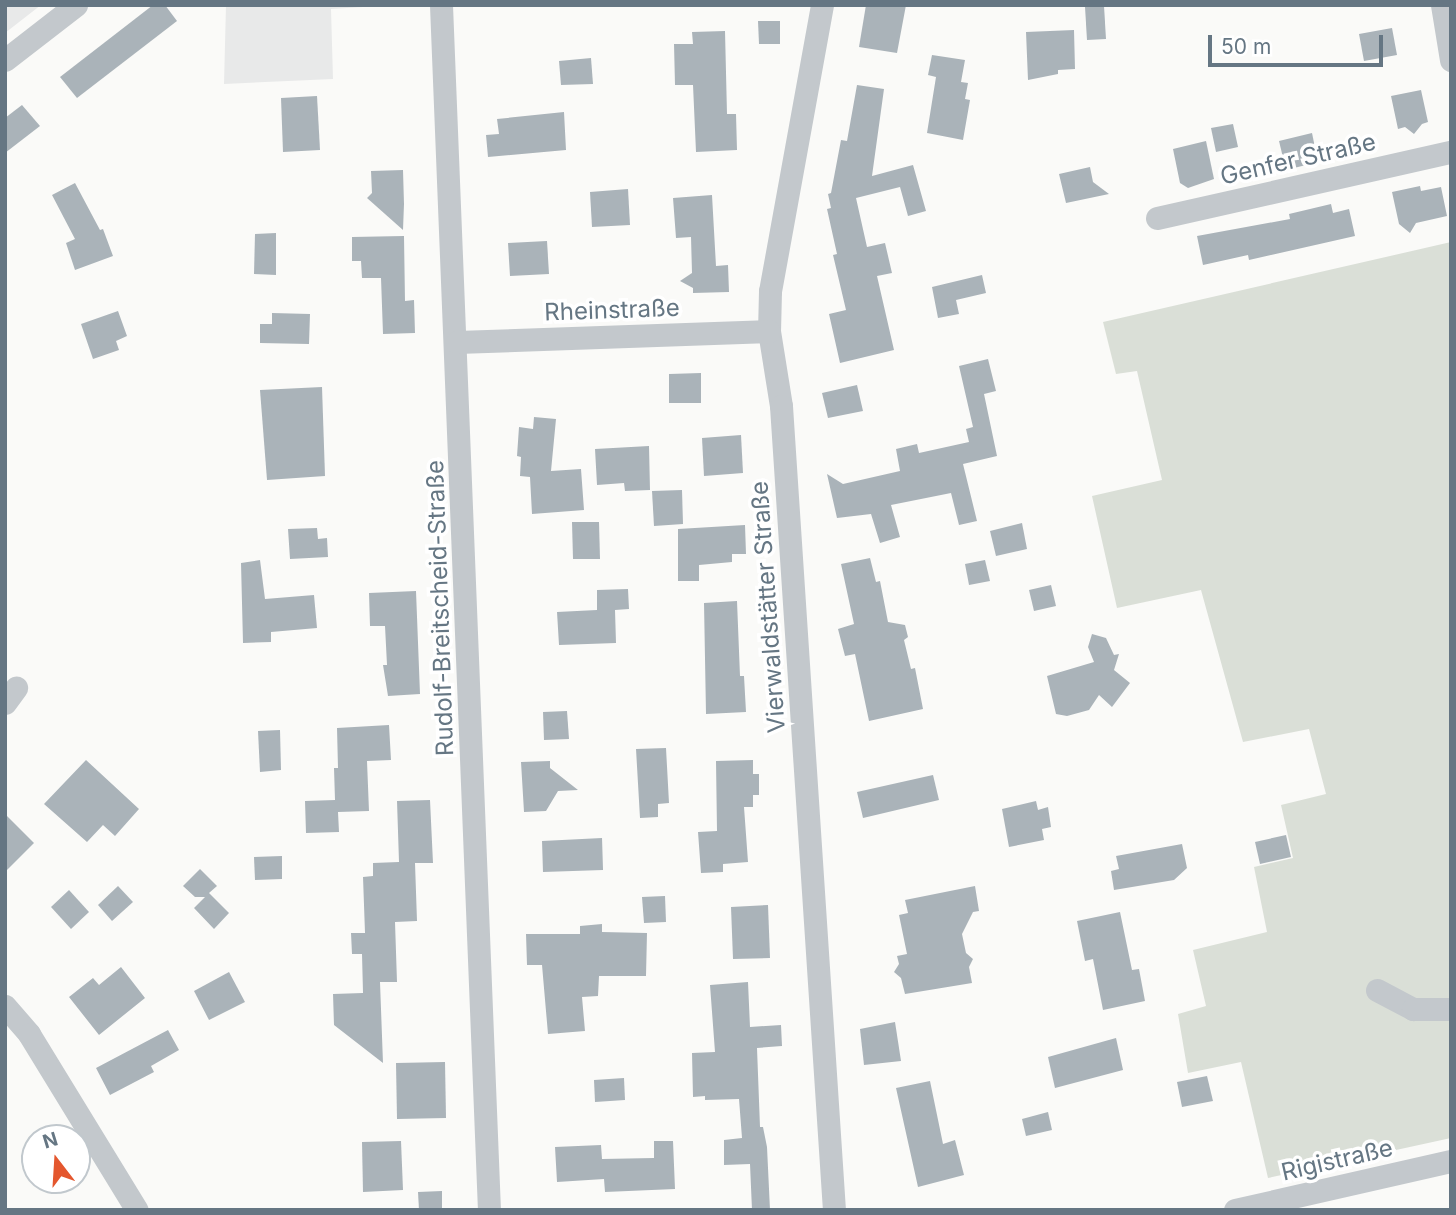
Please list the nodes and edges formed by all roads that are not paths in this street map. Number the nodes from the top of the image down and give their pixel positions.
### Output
1 (76, 5) edge
2 (441, 5) edge
3 (822, 5) edge
4 (1441, 5) edge
5 (5, 60) edge
6 (1451, 60) edge
7 (1451, 152) edge
8 (1157, 218) dead end
9 (769, 331) junction
10 (457, 342) junction
11 (1377, 990) dead end
12 (5, 1006) edge
13 (1451, 1009) edge
14 (1451, 1161) edge
15 (137, 1210) edge
16 (489, 1210) edge
17 (835, 1210) edge
18 (1235, 1210) edge

1 - 5 street
2 - 10 street, Rudolf-Breitscheid-Straße
3 - 9 street, Vierwaldstätter Straße
4 - 6 street
7 - 8 street, Genfer Straße
9 - 10 street, Rheinstraße
9 - 17 street, Vierwaldstätter Straße
10 - 16 street, Rudolf-Breitscheid-Straße
11 - 13 street
12 - 15 street
14 - 18 street, Rigistraße

